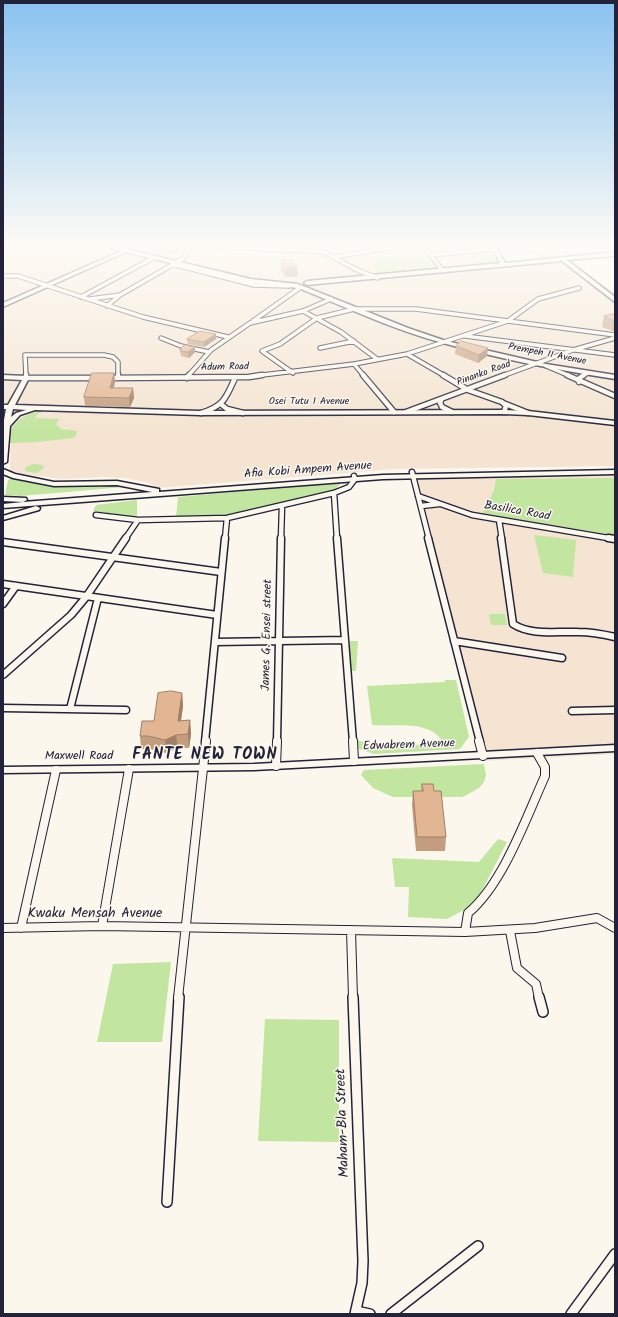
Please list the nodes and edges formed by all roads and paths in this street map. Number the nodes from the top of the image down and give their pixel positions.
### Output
1 (112, 307) edge
2 (273, 307) edge
3 (311, 307) edge
4 (350, 307) edge
5 (526, 307) edge
6 (354, 309) junction
7 (303, 311) junction
8 (483, 317) junction
9 (317, 318) junction
10 (508, 321) junction
11 (250, 323) junction
12 (486, 327) junction
13 (474, 331) junction
14 (615, 335) edge
15 (464, 336) junction
16 (481, 337) junction
17 (161, 338) dead end
18 (228, 338) junction
19 (615, 338) edge
20 (354, 341) junction
21 (444, 342) junction
22 (320, 348) dead end
23 (573, 350) junction
24 (209, 352) junction
25 (407, 354) junction
26 (615, 355) edge
27 (377, 359) junction
28 (354, 364) junction
29 (537, 364) junction
30 (546, 366) junction
31 (588, 372) junction
32 (293, 373) junction
33 (615, 376) edge
34 (3, 377) edge
35 (26, 378) junction
36 (118, 378) junction
37 (187, 378) junction
38 (235, 378) junction
39 (579, 382) junction
40 (468, 390) junction
41 (615, 396) edge
42 (441, 400) junction
43 (503, 403) junction
44 (222, 405) junction
45 (7, 406) edge
46 (66, 408) junction
47 (394, 412) junction
48 (406, 412) junction
49 (452, 412) junction
50 (504, 412) junction
51 (200, 413) junction
52 (243, 413) junction
53 (528, 413) junction
54 (615, 423) edge
55 (5, 427) junction
56 (3, 462) edge
57 (615, 468) edge
58 (3, 471) edge
59 (615, 472) edge
60 (412, 474) junction
61 (355, 478) junction
62 (156, 491) junction
63 (334, 493) junction
64 (133, 496) junction
65 (418, 496) junction
66 (3, 499) edge
67 (441, 504) junction
68 (3, 506) edge
69 (282, 506) junction
70 (421, 506) junction
71 (96, 515) dead end
72 (3, 518) edge
73 (226, 518) junction
74 (138, 520) junction
75 (499, 520) junction
76 (615, 539) edge
77 (3, 542) edge
78 (112, 557) junction
79 (221, 572) junction
80 (3, 584) edge
81 (16, 586) junction
82 (86, 596) junction
83 (98, 598) junction
84 (3, 604) edge
85 (217, 614) junction
86 (615, 637) edge
87 (344, 640) junction
88 (279, 641) junction
89 (454, 641) junction
90 (215, 642) junction
91 (562, 658) dead end
92 (3, 675) edge
93 (3, 708) edge
94 (70, 709) junction
95 (126, 710) dead end
96 (615, 710) edge
97 (572, 711) dead end
98 (615, 748) edge
99 (537, 753) junction
100 (483, 756) junction
101 (354, 761) junction
102 (276, 766) junction
103 (203, 768) junction
104 (3, 770) edge
105 (56, 770) junction
106 (129, 770) junction
107 (102, 926) junction
108 (3, 928) edge
109 (21, 928) junction
110 (186, 928) junction
111 (615, 928) edge
112 (351, 930) junction
113 (510, 931) junction
114 (465, 932) junction
115 (543, 1012) dead end
116 (167, 1202) dead end
117 (478, 1246) dead end
118 (615, 1254) edge
119 (356, 1313) edge
120 (370, 1314) edge
121 (392, 1314) edge
122 (571, 1314) edge

1 - 18 street
2 - 11 street
3 - 7 street
4 - 6 street, Prempeh II Avenue
5 - 10 street
6 - 8 street
6 - 9 street
6 - 21 street, Prempeh II Avenue
7 - 9 street
7 - 11 street
8 - 10 street
8 - 12 street
9 - 20 street
9 - 32 street
10 - 12 street
10 - 14 street
11 - 18 street
12 - 13 street
13 - 15 street
13 - 16 street
15 - 16 street
15 - 21 street, Adum Road
16 - 23 street
17 - 24 street
18 - 24 street
19 - 23 street, Pinanko Road
20 - 22 street
20 - 27 street
21 - 25 street, Adum Road
21 - 29 street, Prempeh II Avenue
23 - 26 street
23 - 29 street, Pinanko Road
24 - 37 street
25 - 27 street, Adum Road
25 - 40 street
27 - 28 street, Adum Road
28 - 32 street, Adum Road
28 - 47 street
29 - 30 street, Prempeh II Avenue
29 - 40 street, Pinanko Road
30 - 31 street, Prempeh II Avenue
30 - 39 street
31 - 33 street, Prempeh II Avenue
31 - 39 street
32 - 38 street, Adum Road
34 - 35 street, Adum Road
35 - 36 street, Adum Road
35 - 36 street
35 - 45 street
36 - 37 street, Adum Road
37 - 38 street, Adum Road
38 - 44 street
39 - 41 street
40 - 42 street, Pinanko Road
40 - 43 street
42 - 48 street, Pinanko Road
42 - 49 street
43 - 50 street
43 - 53 street
44 - 51 street
44 - 52 street
45 - 46 street, Osei Tutu I Avenue
45 - 55 street
46 - 51 street, Osei Tutu I Avenue
46 - 55 street
47 - 48 street, Osei Tutu I Avenue
47 - 52 street, Osei Tutu I Avenue
48 - 49 street, Osei Tutu I Avenue
49 - 50 street, Osei Tutu I Avenue
50 - 53 street, Osei Tutu I Avenue
51 - 52 street, Osei Tutu I Avenue
53 - 54 street, Osei Tutu I Avenue
55 - 56 street
57 - 60 street, Afia Kobi Ampem Avenue
58 - 62 street
59 - 60 street, Afia Kobi Ampem Avenue
60 - 61 street, Afia Kobi Ampem Avenue
60 - 65 street
61 - 62 street, Afia Kobi Ampem Avenue
61 - 63 street
61 - 64 street, Afia Kobi Ampem Avenue
62 - 66 street, Afia Kobi Ampem Avenue
63 - 69 street
63 - 87 street
64 - 68 street, Afia Kobi Ampem Avenue
64 - 72 street
65 - 67 street, Basilica Road
65 - 70 street
67 - 70 street
67 - 75 street, Basilica Road
69 - 73 street
69 - 88 street, James G. Ensei street
70 - 89 street
71 - 74 street
73 - 74 street
73 - 79 street
74 - 78 street
75 - 76 street, Basilica Road
75 - 86 street
77 - 78 street
78 - 79 street
78 - 82 street
79 - 85 street
80 - 81 street
81 - 82 street
81 - 84 street
82 - 83 street
82 - 92 street
83 - 85 street
83 - 94 street
85 - 90 street
87 - 88 street
87 - 101 street
88 - 90 street
88 - 102 street, James G. Ensei street
89 - 91 street
89 - 100 street
90 - 103 street
93 - 94 street
94 - 95 street
96 - 97 street
98 - 99 street, Edwabrem Avenue
99 - 100 street, Edwabrem Avenue
99 - 114 street
100 - 101 street, Edwabrem Avenue
101 - 102 street, Edwabrem Avenue
102 - 103 street, Edwabrem Avenue
103 - 106 street, Maxwell Road
103 - 110 street
104 - 105 street, Maxwell Road
105 - 106 street, Maxwell Road
105 - 109 street
106 - 107 street
107 - 109 street, Kwaku Mensah Avenue
107 - 110 street, Kwaku Mensah Avenue
108 - 109 street, Kwaku Mensah Avenue
110 - 112 street, Kwaku Mensah Avenue
110 - 116 street
111 - 113 street, Kwaku Mensah Avenue
112 - 114 street, Kwaku Mensah Avenue
112 - 119 street, Maham-Bla Street
113 - 114 street, Kwaku Mensah Avenue
113 - 115 street
117 - 121 street
118 - 122 street
119 - 120 street

